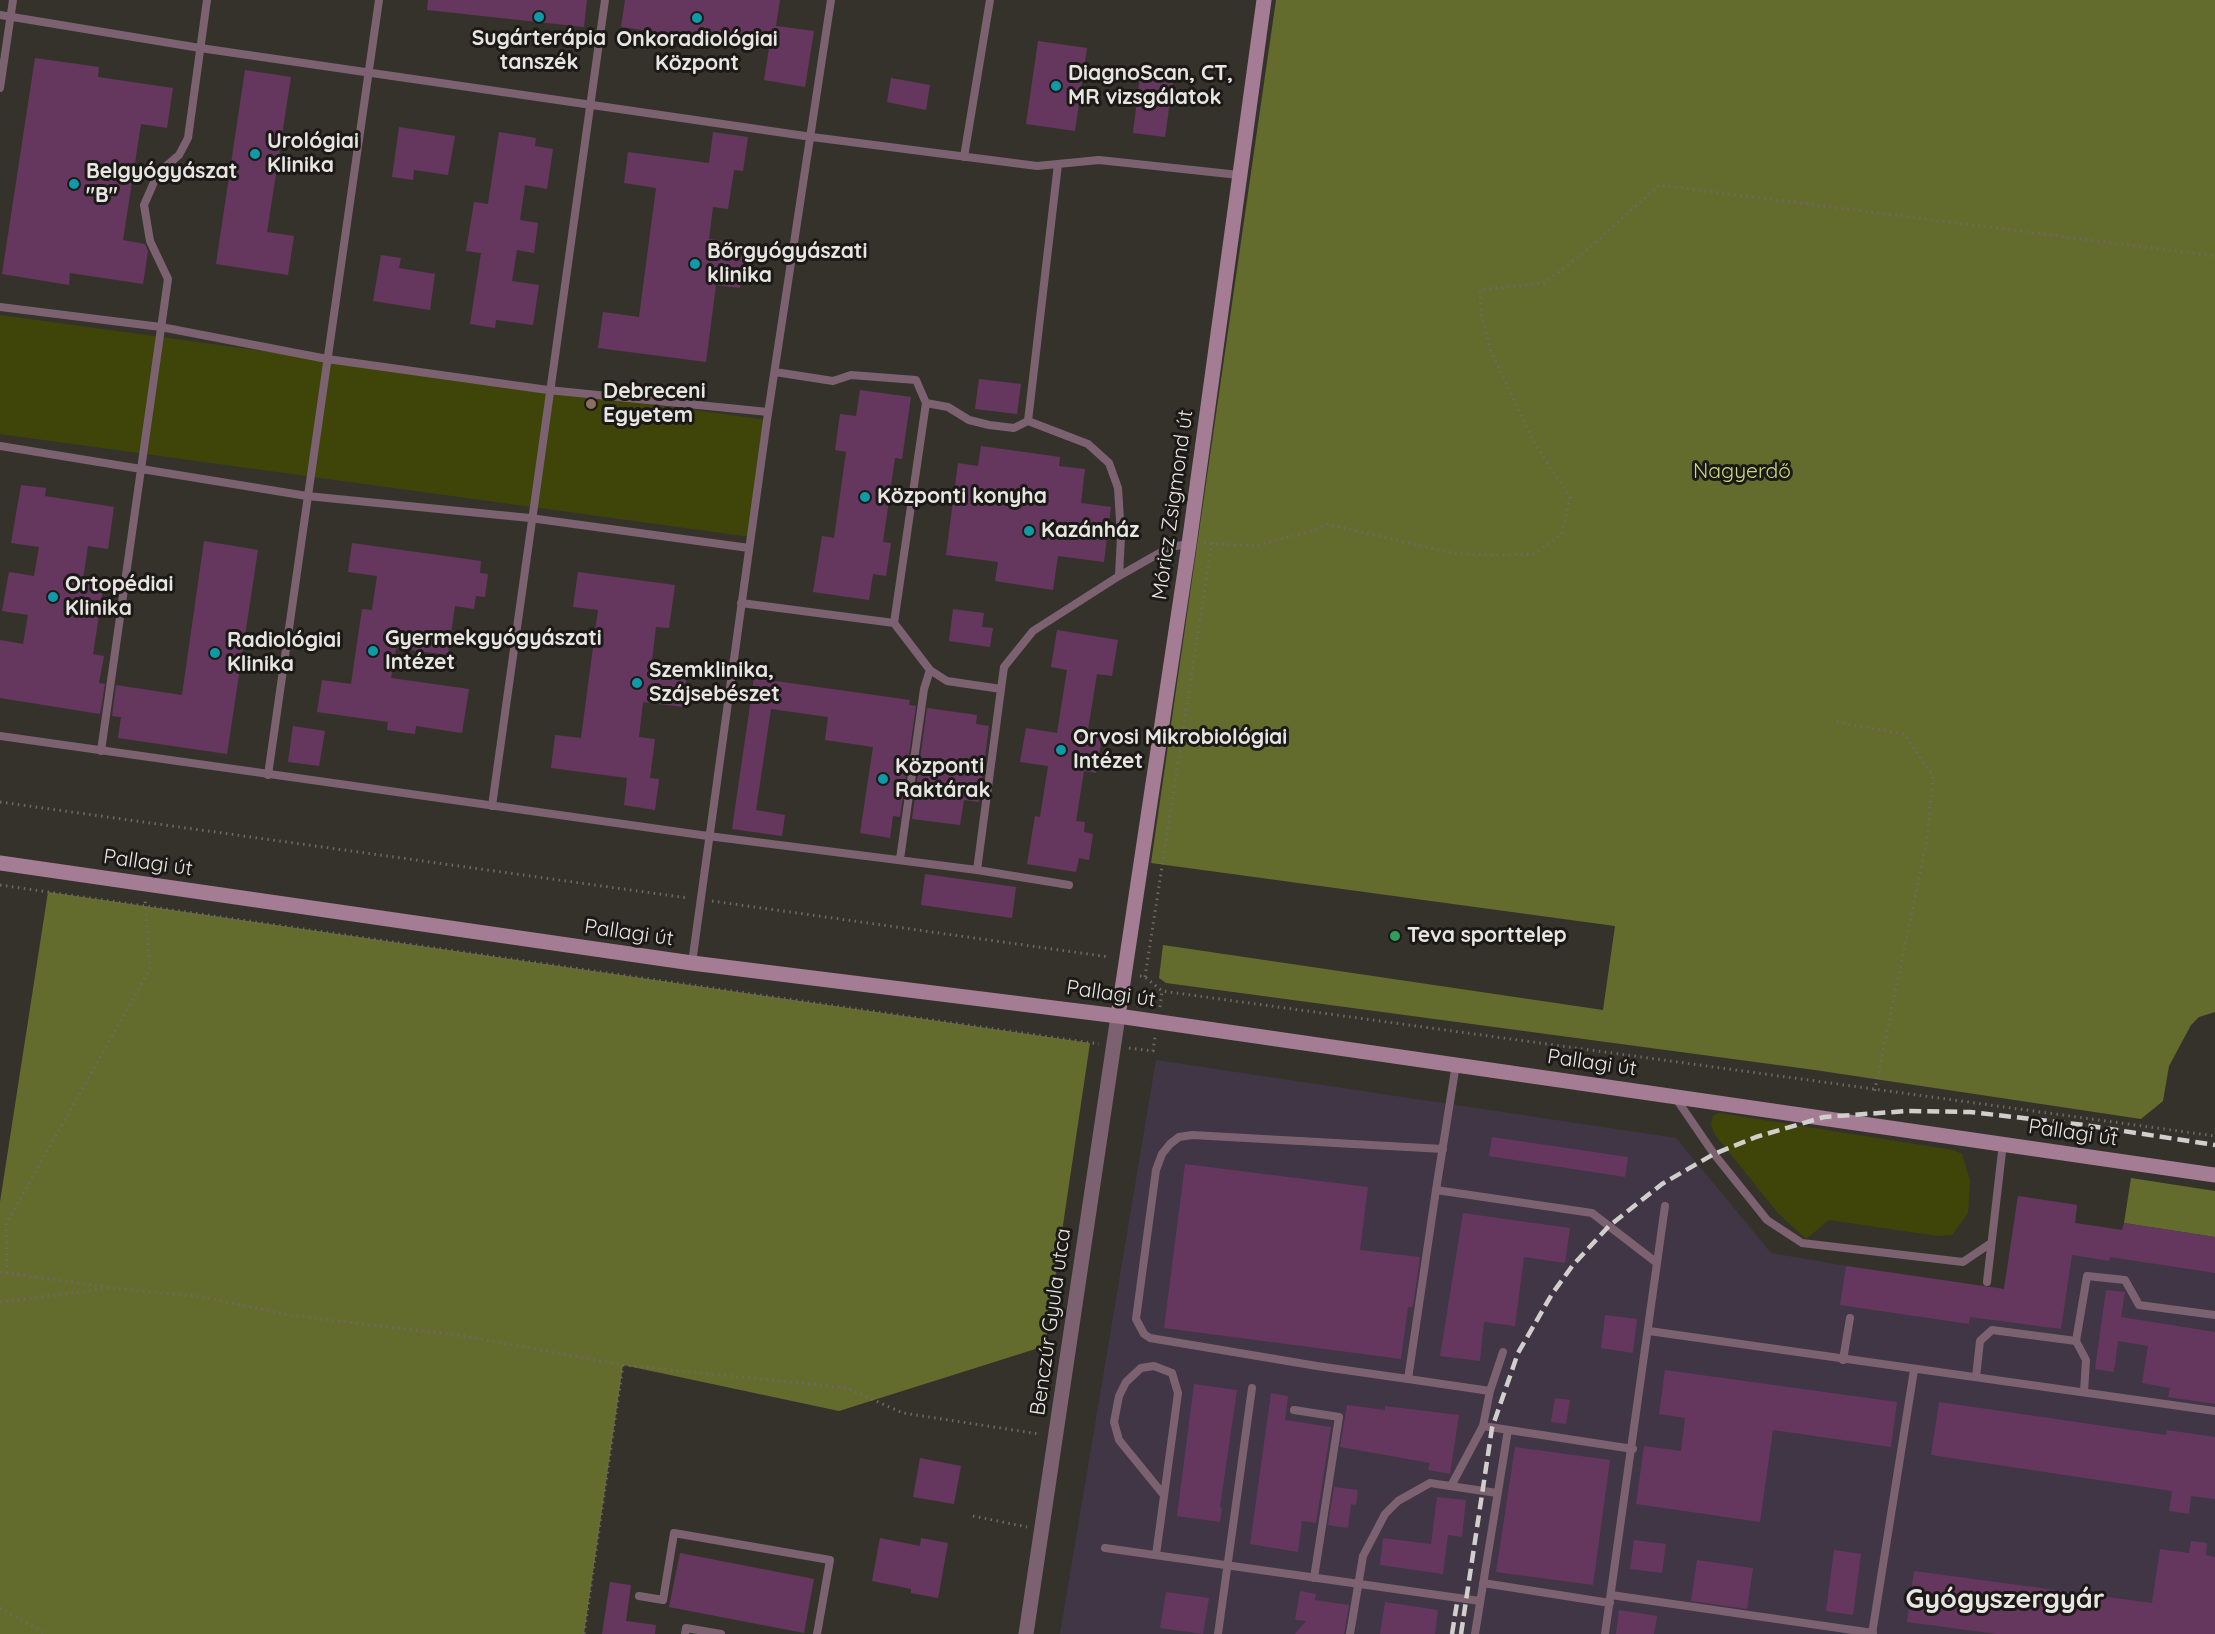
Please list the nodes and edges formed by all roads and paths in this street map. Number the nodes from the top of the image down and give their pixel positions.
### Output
1 (12, 0) edge
2 (207, 0) edge
3 (379, 0) edge
4 (605, 0) edge
5 (831, 0) edge
6 (983, 0) edge
7 (990, 0) edge
8 (1264, 0) edge
9 (987, 9) junction
10 (0, 15) edge
11 (10, 16) junction
12 (201, 48) junction
13 (369, 72) junction
14 (0, 88) edge
15 (591, 104) junction
16 (812, 137) junction
17 (964, 157) junction
18 (1058, 164) junction
19 (1239, 176) junction
20 (2215, 256) edge
21 (0, 307) edge
22 (161, 327) junction
23 (327, 359) junction
24 (775, 372) junction
25 (548, 390) junction
26 (926, 404) junction
27 (768, 412) junction
28 (1028, 421) junction
29 (0, 446) edge
30 (140, 470) junction
31 (307, 496) junction
32 (530, 518) junction
33 (1189, 544) junction
34 (748, 548) junction
35 (1119, 576) junction
36 (741, 603) junction
37 (894, 623) junction
38 (930, 670) junction
39 (1001, 688) junction
40 (1837, 722) dead end
41 (0, 736) edge
42 (101, 751) junction
43 (268, 775) junction
44 (0, 802) edge
45 (492, 806) junction
46 (708, 836) junction
47 (900, 859) junction
48 (0, 863) edge
49 (977, 870) junction
50 (140, 883) junction
51 (0, 885) edge
52 (1069, 885) dead end
53 (700, 899) junction
54 (147, 906) junction
55 (692, 963) junction
56 (1124, 974) junction
57 (1146, 977) junction
58 (1118, 1016) junction
59 (1090, 1043) dead end
60 (1456, 1064) junction
61 (1875, 1088) junction
62 (1874, 1094) dead end
63 (1674, 1096) junction
64 (2215, 1136) edge
65 (2002, 1143) junction
66 (1443, 1149) junction
67 (2215, 1175) edge
68 (1436, 1190) junction
69 (1665, 1206) dead end
70 (1991, 1243) junction
71 (1657, 1263) junction
72 (0, 1267) edge
73 (0, 1272) edge
74 (7, 1273) junction
75 (1987, 1281) dead end
76 (112, 1288) junction
77 (0, 1302) edge
78 (2215, 1315) edge
79 (1850, 1317) dead end
80 (1648, 1331) junction
81 (2076, 1341) junction
82 (1503, 1352) dead end
83 (1843, 1360) junction
84 (623, 1365) junction
85 (1914, 1370) junction
86 (1976, 1377) junction
87 (1408, 1379) junction
88 (1252, 1388) dead end
89 (1490, 1391) junction
90 (2084, 1392) junction
91 (1294, 1410) dead end
92 (2215, 1411) edge
93 (1482, 1426) junction
94 (1508, 1430) junction
95 (1055, 1437) junction
96 (1633, 1449) junction
97 (1451, 1486) junction
98 (1497, 1493) junction
99 (1163, 1494) junction
100 (973, 1516) dead end
101 (1041, 1530) junction
102 (1105, 1548) dead end
103 (1156, 1555) junction
104 (1228, 1565) junction
105 (1314, 1578) junction
106 (1483, 1583) junction
107 (1358, 1584) junction
108 (639, 1596) dead end
109 (1610, 1599) junction
110 (1480, 1601) junction
111 (0, 1608) edge
112 (46, 1634) edge
113 (584, 1634) edge
114 (685, 1634) edge
115 (721, 1634) edge
116 (817, 1634) edge
117 (1026, 1634) edge
118 (1218, 1634) edge
119 (1350, 1634) edge
120 (1475, 1634) edge
121 (1605, 1634) edge
122 (1873, 1634) edge

1 - 11 lane
2 - 12 lane
3 - 13 lane
4 - 15 lane
5 - 16 lane
6 - 9 lane
7 - 9 lane
8 - 19 street, Móricz Zsigmond út
9 - 17 lane
10 - 11 lane
11 - 12 lane
11 - 14 lane
12 - 13 lane
12 - 22 lane
13 - 15 lane
13 - 23 lane
15 - 16 lane
15 - 25 lane
16 - 17 lane
16 - 24 lane
17 - 18 lane
18 - 19 lane
18 - 28 lane
19 - 33 street, Móricz Zsigmond út
20 - 57 path
21 - 22 lane
22 - 23 lane
22 - 30 lane
23 - 25 lane
23 - 31 lane
24 - 26 lane
24 - 27 lane
25 - 27 lane
25 - 32 lane
26 - 28 lane
26 - 37 lane
27 - 34 lane
28 - 35 lane
29 - 30 lane
30 - 31 lane
30 - 42 lane
31 - 32 lane
31 - 43 lane
32 - 34 lane
32 - 45 lane
33 - 35 lane
33 - 56 street, Móricz Zsigmond út
34 - 36 lane
35 - 39 lane
36 - 37 lane
36 - 46 lane
37 - 38 lane
38 - 39 lane
38 - 47 lane
39 - 49 lane
40 - 61 path
41 - 42 lane
42 - 43 lane
43 - 45 lane
44 - 53 path
45 - 46 lane
46 - 47 lane
46 - 53 lane
47 - 49 lane
48 - 50 street, Pallagi út
49 - 52 lane
50 - 54 path
50 - 55 street, Pallagi út
51 - 54 path
53 - 55 lane
53 - 56 path
54 - 59 path
54 - 74 path
55 - 58 street, Pallagi út
56 - 57 path
56 - 58 street, Móricz Zsigmond út
57 - 61 path
58 - 60 street, Pallagi út
58 - 95 street, Benczúr Gyula utca
60 - 63 street, Pallagi út
60 - 66 lane
61 - 62 path
61 - 64 path
63 - 65 street, Pallagi út
63 - 70 lane
65 - 67 street, Pallagi út
65 - 70 lane
66 - 68 lane
66 - 87 lane
68 - 71 lane
68 - 87 lane
69 - 71 lane
70 - 75 lane
71 - 80 lane
72 - 74 path
73 - 74 path
74 - 76 path
76 - 77 path
76 - 84 path
78 - 81 lane
79 - 83 lane
80 - 83 lane
80 - 96 lane
81 - 86 lane
81 - 90 lane
82 - 89 lane
83 - 85 lane
84 - 95 path
84 - 113 path
85 - 86 lane
85 - 122 lane
86 - 90 lane
87 - 89 lane
88 - 104 lane
89 - 93 lane
90 - 92 lane
91 - 105 lane
93 - 94 lane
93 - 97 lane
94 - 96 lane
94 - 98 lane
95 - 101 street, Benczúr Gyula utca
96 - 109 lane
97 - 98 lane
97 - 107 lane
98 - 106 lane
99 - 99 lane
99 - 103 lane
100 - 101 path
101 - 117 street, Benczúr Gyula utca
102 - 103 lane
103 - 104 lane
104 - 105 lane
104 - 118 lane
105 - 107 lane
106 - 109 lane
106 - 110 lane
107 - 110 lane
107 - 119 lane
108 - 116 lane
109 - 121 lane
109 - 122 lane
110 - 120 lane
111 - 112 path
114 - 115 lane

